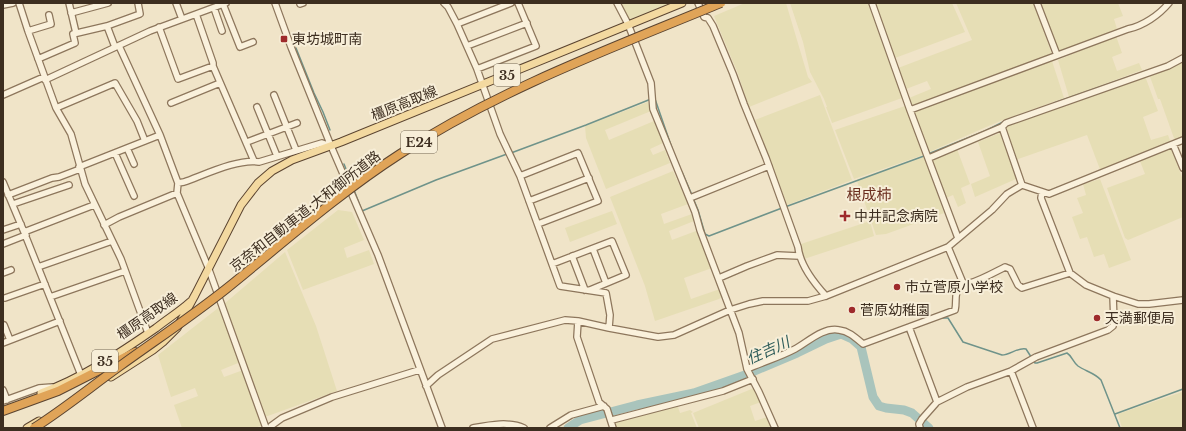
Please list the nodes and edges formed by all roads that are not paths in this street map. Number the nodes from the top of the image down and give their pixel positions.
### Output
1 (13, 3) edge
2 (19, 3) edge
3 (69, 3) edge
4 (108, 3) edge
5 (138, 3) edge
6 (176, 3) edge
7 (275, 3) edge
8 (444, 3) edge
9 (511, 3) edge
10 (518, 3) edge
11 (617, 3) edge
12 (682, 3) edge
13 (698, 3) edge
14 (721, 3) edge
15 (872, 3) edge
16 (1037, 3) edge
17 (1169, 3) edge
18 (225, 4) edge
19 (3, 5) edge
20 (214, 8) junction
21 (71, 13) junction
22 (196, 14) junction
23 (49, 15) dead end
24 (182, 19) junction
25 (527, 23) junction
26 (457, 24) junction
27 (628, 24) junction
28 (107, 26) junction
29 (159, 27) junction
30 (28, 30) junction
31 (222, 31) dead end
32 (76, 33) junction
33 (252, 42) dead end
34 (117, 46) junction
35 (467, 46) junction
36 (1057, 56) junction
37 (1183, 58) edge
38 (38, 59) junction
39 (213, 66) junction
40 (477, 70) junction
41 (45, 79) junction
42 (220, 83) junction
43 (483, 85) junction
44 (3, 95) edge
45 (274, 95) dead end
46 (171, 103) dead end
47 (257, 107) dead end
48 (56, 108) junction
49 (910, 110) junction
50 (297, 123) dead end
51 (287, 127) junction
52 (1002, 127) junction
53 (268, 134) junction
54 (160, 135) junction
55 (1183, 140) edge
56 (145, 141) junction
57 (247, 142) junction
58 (1173, 144) junction
59 (331, 146) junction
60 (127, 148) junction
61 (296, 150) junction
62 (115, 153) junction
63 (276, 156) junction
64 (928, 156) junction
65 (254, 161) junction
66 (134, 164) dead end
67 (769, 166) junction
68 (80, 168) junction
69 (1183, 168) edge
70 (520, 176) junction
71 (589, 178) junction
72 (3, 182) edge
73 (178, 183) junction
74 (69, 184) dead end
75 (1022, 185) junction
76 (1042, 192) junction
77 (177, 193) junction
78 (8, 195) junction
79 (134, 196) dead end
80 (692, 198) junction
81 (529, 201) junction
82 (13, 204) junction
83 (94, 205) junction
84 (21, 224) junction
85 (538, 224) junction
86 (104, 225) junction
87 (3, 230) edge
88 (25, 233) junction
89 (958, 238) junction
90 (112, 241) junction
91 (3, 244) edge
92 (948, 247) junction
93 (593, 249) junction
94 (572, 256) junction
95 (799, 256) junction
96 (552, 264) junction
97 (38, 267) junction
98 (208, 267) junction
99 (11, 270) dead end
100 (125, 271) junction
101 (3, 273) edge
102 (1070, 273) junction
103 (719, 278) junction
104 (962, 283) junction
105 (45, 284) junction
106 (606, 284) junction
107 (587, 290) junction
108 (196, 295) junction
109 (826, 296) junction
110 (1113, 296) junction
111 (50, 297) junction
112 (6, 298) dead end
113 (1183, 300) edge
114 (730, 310) junction
115 (60, 321) junction
116 (578, 321) junction
117 (4, 325) dead end
118 (909, 326) junction
119 (609, 328) junction
120 (148, 333) junction
121 (10, 340) junction
122 (3, 343) edge
123 (153, 343) junction
124 (747, 369) junction
125 (419, 370) junction
126 (1011, 371) junction
127 (81, 375) junction
128 (753, 379) junction
129 (426, 386) junction
130 (57, 387) junction
131 (3, 390) edge
132 (5, 400) edge
133 (937, 402) junction
134 (604, 406) junction
135 (3, 407) edge
136 (3, 411) edge
137 (50, 414) junction
138 (612, 420) junction
139 (27, 428) edge
140 (34, 428) edge
141 (38, 428) edge
142 (266, 428) edge
143 (272, 428) edge
144 (442, 428) edge
145 (473, 428) edge
146 (524, 428) edge
147 (550, 428) edge
148 (613, 428) edge
149 (775, 428) edge
150 (920, 428) edge
151 (1033, 428) edge

1 - 19 street
2 - 30 street
3 - 21 street
4 - 21 street
5 - 28 street
6 - 24 street
7 - 59 street
8 - 26 street
9 - 26 street
10 - 25 street
11 - 27 street
12 - 27 main road, 橿原高取線 / 35
13 - 67 street
14 - 123 highway, 京奈和自動車道;大和御所道路 / E24, bridge
15 - 49 street
16 - 36 street
17 - 36 street
18 - 20 street
18 - 33 street
20 - 22 street
20 - 31 street
21 - 32 street
22 - 24 street
22 - 39 street
23 - 30 street
24 - 29 street
25 - 35 street
25 - 40 street
26 - 35 street
27 - 43 main road, 橿原高取線 / 35
27 - 80 street
28 - 32 street
28 - 34 street
29 - 34 street
29 - 39 street
30 - 38 street
32 - 38 street
34 - 41 street
34 - 54 street
35 - 40 street
36 - 49 street
37 - 52 street
38 - 41 street
39 - 42 street
40 - 43 street
41 - 44 street
41 - 48 street
42 - 46 street
42 - 57 street
43 - 59 main road, 橿原高取線 / 35
43 - 70 street
45 - 51 street
47 - 53 street
48 - 56 street
48 - 68 street
49 - 64 street
50 - 51 street
51 - 53 street
51 - 61 street
52 - 64 street
52 - 75 street
53 - 57 street
53 - 63 street
54 - 56 street
54 - 73 street
55 - 58 street
56 - 60 street
57 - 65 street
58 - 69 street
58 - 76 street
59 - 61 street
59 - 98 main road, 橿原高取線 / 35
59 - 125 street
60 - 62 street
60 - 66 street
61 - 63 street
62 - 68 street
62 - 79 street
63 - 65 street
64 - 89 street
65 - 73 street
67 - 80 street
67 - 95 street
68 - 78 street
68 - 83 street
70 - 71 street
70 - 81 street
71 - 81 street
71 - 85 street
72 - 78 street
73 - 77 street
74 - 82 street
75 - 76 street
75 - 89 street
76 - 102 street
77 - 86 street
77 - 98 street
78 - 82 street
80 - 103 street
81 - 85 street
82 - 84 street
83 - 86 street
83 - 88 street
84 - 87 street
84 - 88 street
85 - 96 street
86 - 90 street
88 - 91 street
88 - 97 street
89 - 92 street
90 - 97 street
90 - 100 street
92 - 104 street
92 - 109 street
93 - 94 street
93 - 106 street
93 - 106 street
94 - 96 street
94 - 107 street
95 - 103 street
95 - 109 street
96 - 107 street
97 - 105 street
98 - 108 main road, 橿原高取線 / 35
98 - 142 street
99 - 101 street
100 - 111 street
100 - 120 street
102 - 104 street
102 - 110 street
103 - 114 street
104 - 118 street
105 - 111 street
105 - 112 street
106 - 107 street
107 - 119 street
108 - 120 main road, 橿原高取線 / 35
108 - 137 main road, 橿原高取線 / 35
109 - 114 street
110 - 113 street
110 - 126 street
111 - 115 street
114 - 119 street
114 - 124 street
115 - 121 street
115 - 127 street
116 - 119 street
116 - 129 street
116 - 134 street
117 - 121 street
118 - 124 street
118 - 133 street
120 - 127 main road, 橿原高取線 / 35
121 - 122 street
123 - 136 highway, E24, bridge
123 - 140 highway, E24, bridge
124 - 128 street
125 - 129 street
125 - 143 street
126 - 133 street
126 - 151 street
127 - 130 main road, 橿原高取線 / 35
128 - 138 street
128 - 149 street
129 - 144 street
130 - 132 street
130 - 135 main road, 橿原高取線 / 35
131 - 132 street
133 - 150 street
134 - 138 street
134 - 147 street
137 - 139 main road, 橿原高取線 / 35
137 - 141 street
138 - 148 street
145 - 146 street

